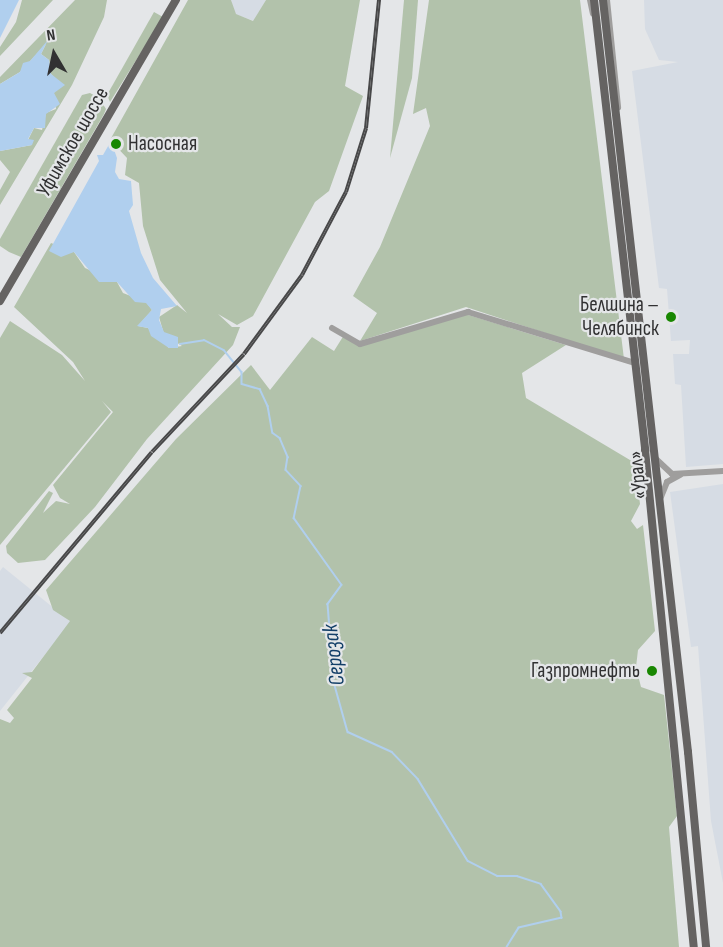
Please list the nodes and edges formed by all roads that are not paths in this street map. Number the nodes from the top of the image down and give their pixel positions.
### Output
1 (176, 0) edge
2 (592, 0) edge
3 (606, 0) edge
4 (618, 122) junction
5 (0, 301) edge
6 (332, 328) dead end
7 (635, 363) junction
8 (654, 455) junction
9 (723, 471) edge
10 (681, 475) junction
11 (660, 508) junction
12 (694, 947) edge
13 (706, 947) edge

1 - 5 main road, Уфимское шоссе
2 - 7 main road, «Урал»
3 - 4 main road, «Урал»
3 - 4 street
4 - 8 main road, «Урал»
6 - 7 street
7 - 12 main road, «Урал»
8 - 10 street
8 - 11 main road, «Урал»
9 - 10 street
10 - 11 street
11 - 13 main road, «Урал»

